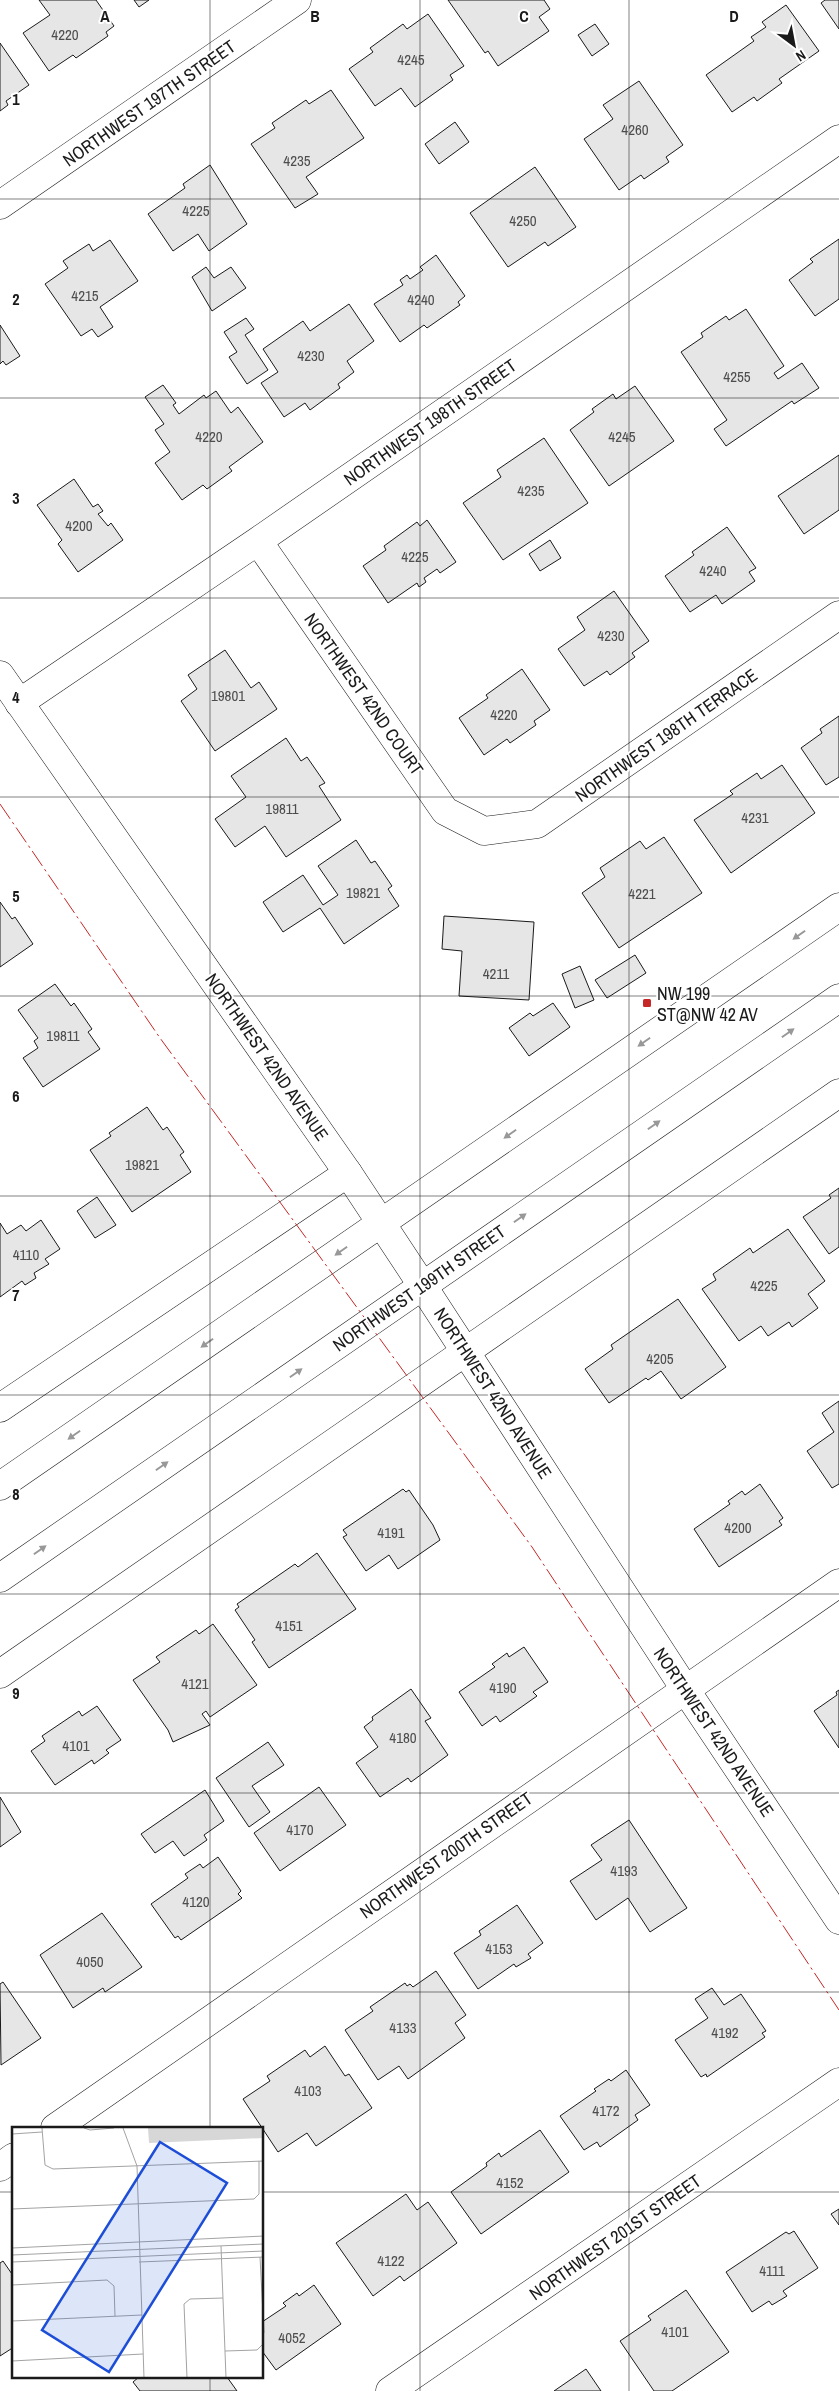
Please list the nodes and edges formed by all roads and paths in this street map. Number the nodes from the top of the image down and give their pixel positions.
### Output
1 (297, 0) edge
2 (839, 139) edge
3 (0, 205) edge
4 (258, 541) junction
5 (839, 615) edge
6 (0, 675) edge
7 (19, 703) junction
8 (484, 831) joint
9 (839, 907) edge
10 (839, 998) edge
11 (839, 1093) edge
12 (348, 1173) junction
13 (381, 1223) junction
14 (422, 1285) junction
15 (466, 1351) junction
16 (0, 1408) edge
17 (0, 1486) edge
18 (0, 1578) edge
19 (839, 1584) edge
20 (0, 1674) edge
21 (684, 1689) junction
22 (839, 1920) edge
23 (839, 2082) edge
24 (56, 2127) edge
25 (12, 2158) edge
26 (0, 2167) edge
27 (390, 2391) edge

1 - 3 street, NORTHWEST 197TH STREET
2 - 4 street, NORTHWEST 198TH STREET
4 - 7 street, NORTHWEST 198TH STREET
4 - 8 street, NORTHWEST 42ND COURT
5 - 8 street, NORTHWEST 198TH TERRACE
6 - 7 street, NORTHWEST 42ND AVENUE
7 - 12 street, NORTHWEST 42ND AVENUE
9 -> 13 street
14 -> 10 street, NORTHWEST 199TH STREET
11 - 15 street
12 - 13 street, NORTHWEST 42ND AVENUE
12 - 16 street
13 - 14 street, NORTHWEST 42ND AVENUE
13 -> 17 street
14 - 15 street, NORTHWEST 42ND AVENUE
18 -> 14 street, NORTHWEST 199TH STREET
15 - 20 street
15 - 21 street, NORTHWEST 42ND AVENUE
19 - 21 street, NORTHWEST 200TH STREET
21 - 22 street, NORTHWEST 42ND AVENUE
21 - 24 street, NORTHWEST 200TH STREET
23 - 27 street, NORTHWEST 201ST STREET
25 - 26 street

